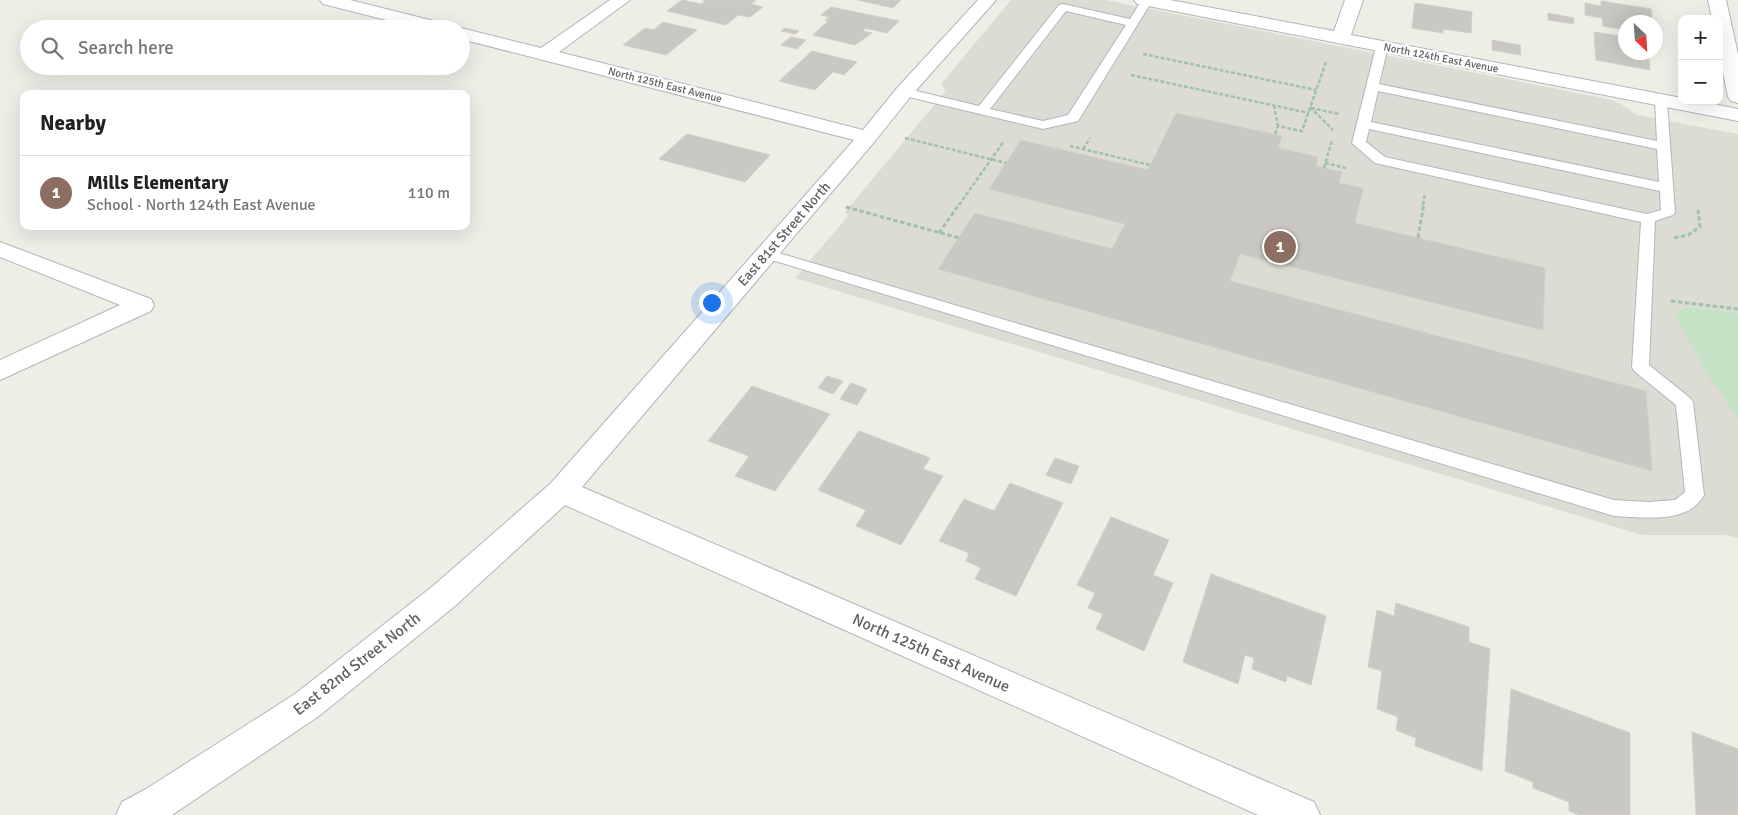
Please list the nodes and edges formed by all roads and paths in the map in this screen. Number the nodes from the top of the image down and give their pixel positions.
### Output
1 (329, 0) edge
2 (621, 0) edge
3 (987, 0) edge
4 (1145, 0) edge
5 (1354, 0) edge
6 (1716, 0) edge
7 (408, 20) edge
8 (1133, 23) junction
9 (470, 35) edge
10 (1335, 46) junction
11 (1382, 47) junction
12 (1140, 53) dead end
13 (545, 54) junction
14 (1128, 74) dead end
15 (1373, 86) junction
16 (1316, 90) junction
17 (904, 92) junction
18 (1738, 98) edge
19 (1661, 101) junction
20 (1274, 105) junction
21 (1310, 108) junction
22 (982, 111) junction
23 (1309, 113) junction
24 (1336, 113) dead end
25 (1738, 116) edge
26 (1363, 124) junction
27 (1278, 126) junction
28 (1275, 134) dead end
29 (868, 137) junction
30 (901, 137) dead end
31 (1006, 139) dead end
32 (1662, 146) junction
33 (991, 160) junction
34 (1006, 163) dead end
35 (1324, 168) dead end
36 (1426, 186) dead end
37 (1666, 188) junction
38 (845, 207) dead end
39 (1648, 219) junction
40 (939, 233) junction
41 (959, 238) dead end
42 (1418, 238) dead end
43 (0, 249) edge
44 (767, 254) junction
45 (1644, 297) junction
46 (1738, 308) edge
47 (0, 371) edge
48 (561, 491) junction
49 (153, 811) edge
50 (1300, 815) edge

1 - 7 street
2 - 13 street
3 - 17 street, East 81st Street North
4 - 8 lane
4 - 10 street, North 124th East Avenue
5 - 10 street
6 - 18 street
8 - 22 lane
8 - 22 lane
9 - 13 street, North 125th East Avenue
10 - 11 street, North 124th East Avenue
10 - 16 path
11 - 15 lane
11 - 19 street, North 124th East Avenue
12 - 16 path
13 - 29 street, North 125th East Avenue
14 - 20 path
15 - 26 lane
15 - 32 lane
16 - 21 path
17 - 22 lane
17 - 29 street, East 81st Street North
19 - 25 street, North 124th East Avenue
19 - 32 lane
20 - 23 path
20 - 27 path
21 - 23 path
21 - 24 path
21 - 35 path
23 - 27 path
26 - 37 lane
26 - 39 lane
27 - 28 path
29 - 44 street, East 81st Street North
30 - 33 path
31 - 33 path
32 - 37 lane
33 - 34 path
33 - 40 path
36 - 42 path
37 - 39 lane
38 - 40 path
39 - 45 lane
40 - 41 path
43 - 47 street
44 - 45 lane
44 - 48 street, East 81st Street North
45 - 46 path
48 - 49 street, East 82nd Street North
48 - 50 street, North 125th East Avenue

